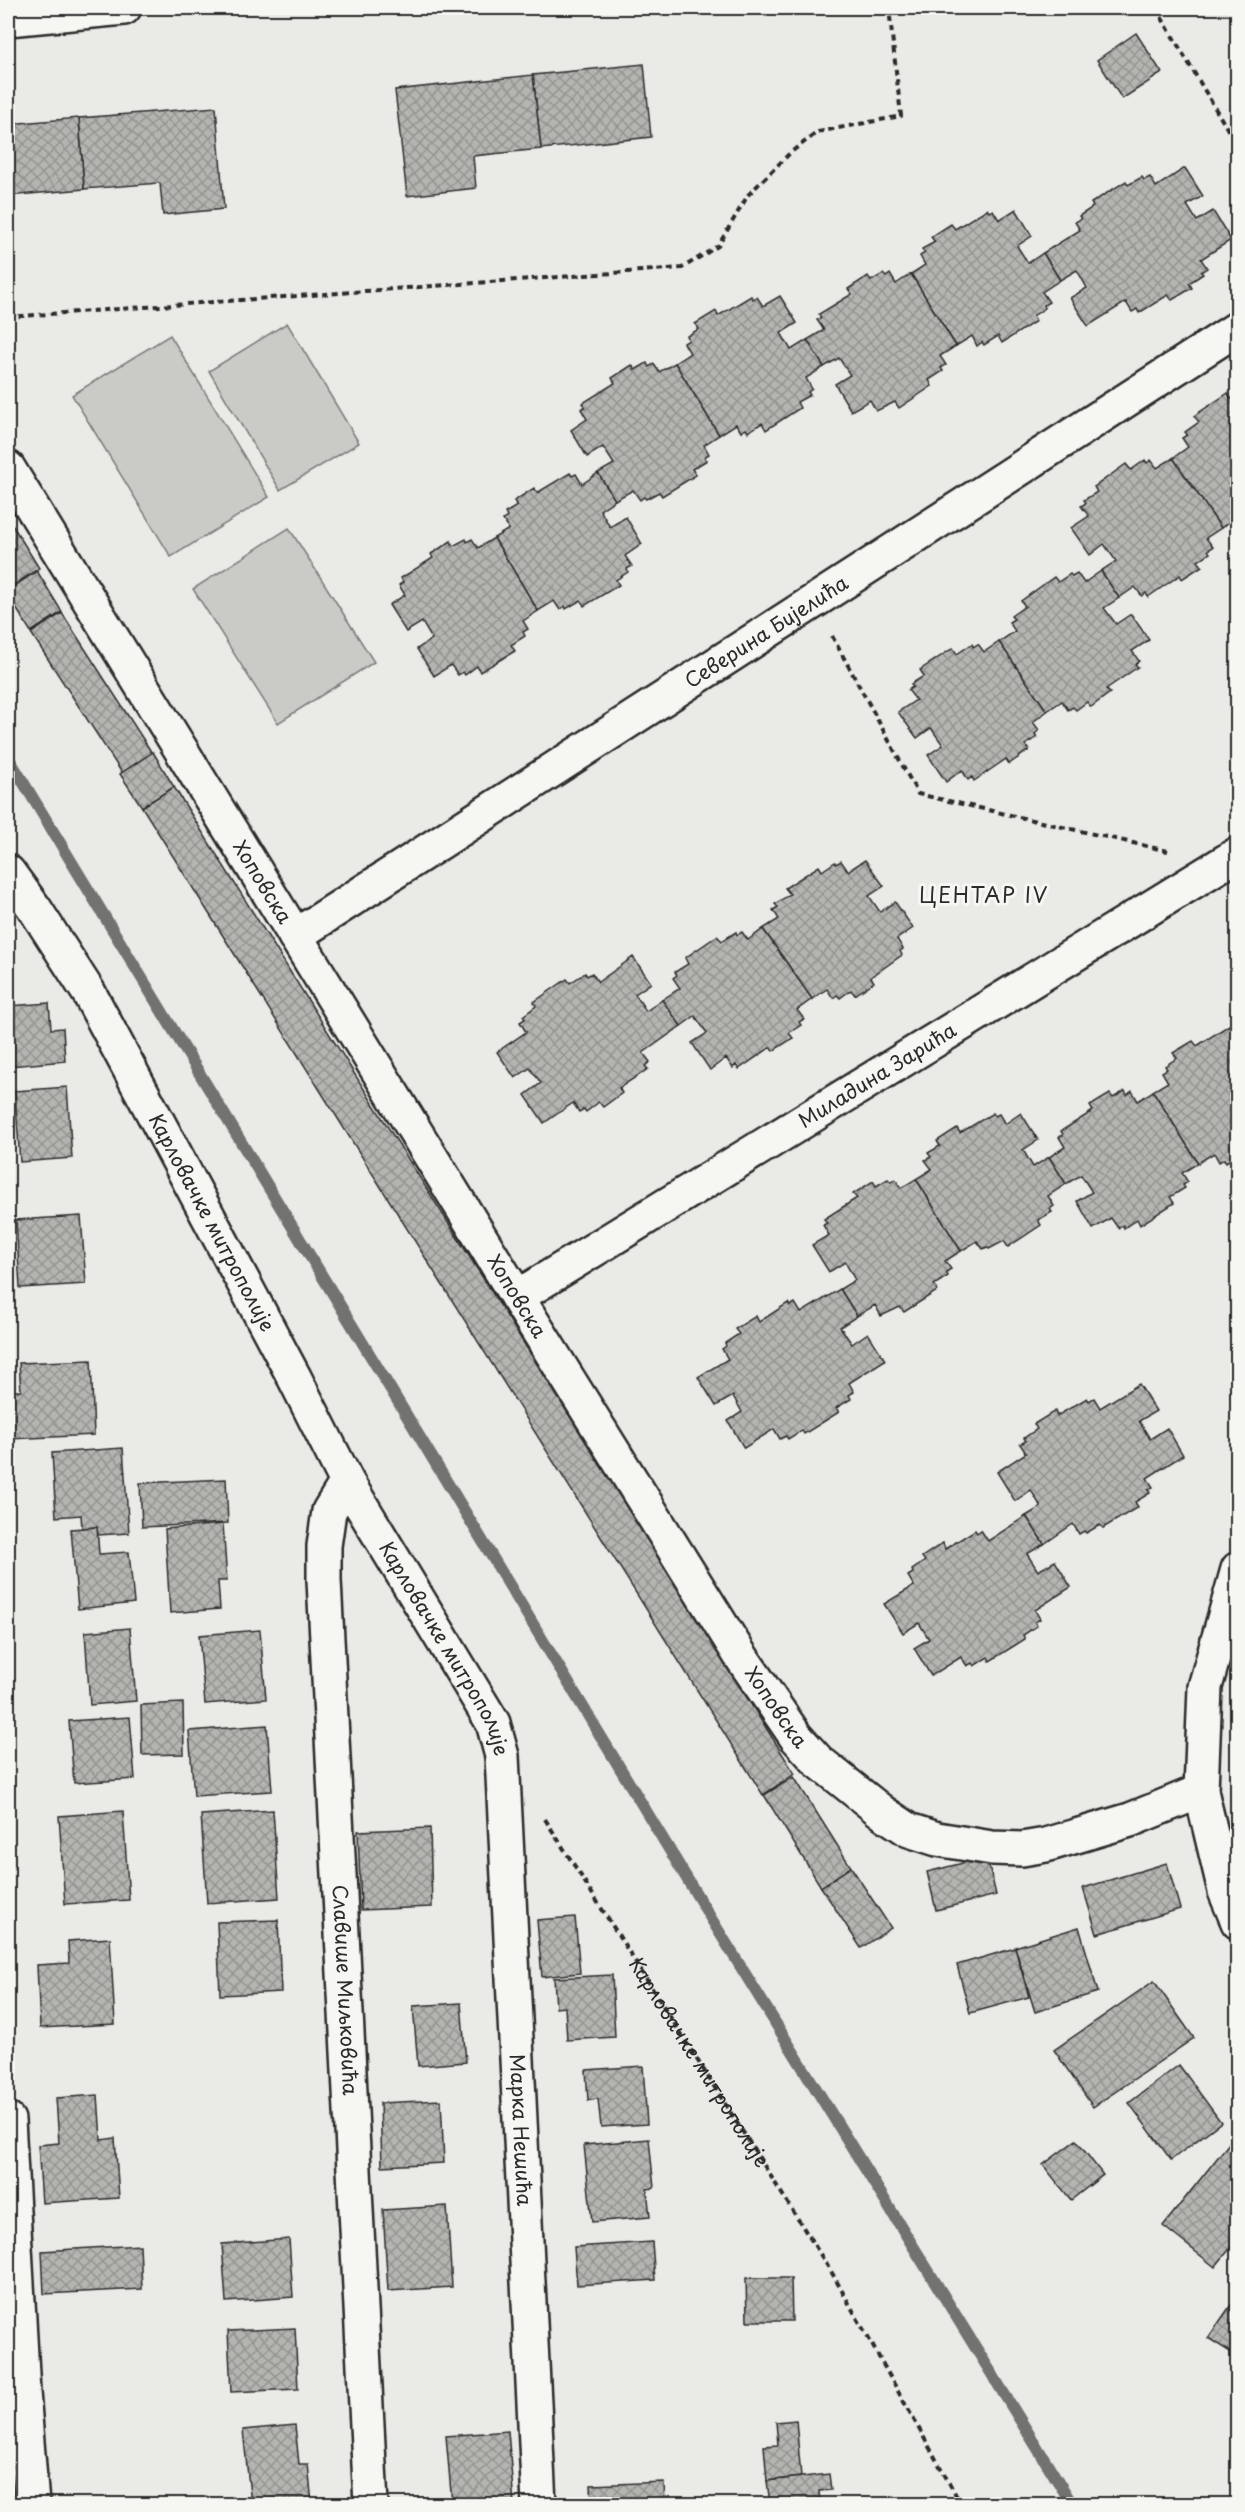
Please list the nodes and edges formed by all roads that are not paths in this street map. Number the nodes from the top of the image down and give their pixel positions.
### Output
1 (124, 8) edge
2 (8, 18) edge
3 (1238, 328) edge
4 (8, 468) edge
5 (1230, 859) edge
6 (8, 872) edge
7 (295, 936) junction
8 (517, 1297) junction
9 (347, 1482) junction
10 (1238, 1569) edge
11 (502, 1756) joint
12 (1201, 1791) junction
13 (1238, 1922) edge
14 (8, 2120) edge
15 (32, 2505) edge
16 (371, 2505) edge
17 (539, 2505) edge

1 - 2 street
3 - 7 street, Северина Бијелића
4 - 7 street, Хоповска
5 - 8 street, Миладина Зарића
6 - 9 street, Карловачке митрополије
7 - 8 street, Хоповска
8 - 12 street, Хоповска
9 - 11 street, Карловачке митрополије
9 - 16 street, Славише Миљковића
10 - 12 street
11 - 17 street, Марка Нешића
12 - 13 street
14 - 15 street

